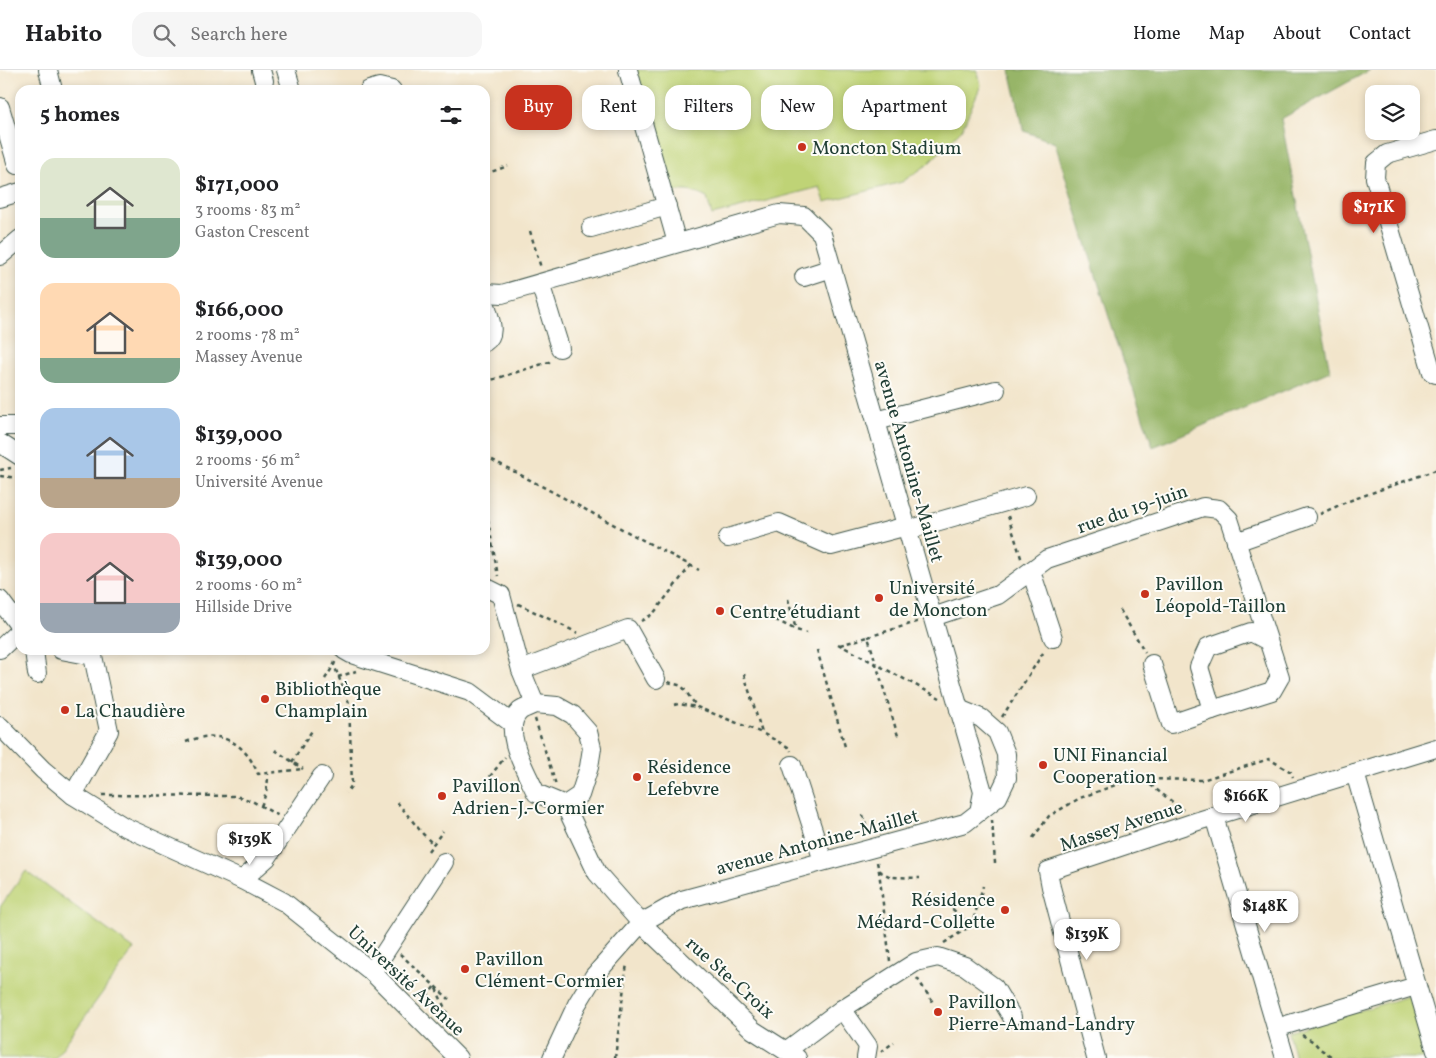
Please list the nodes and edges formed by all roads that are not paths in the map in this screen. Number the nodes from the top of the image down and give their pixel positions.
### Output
1 (48, 70) edge
2 (286, 70) edge
3 (628, 70) edge
4 (52, 85) edge
5 (290, 85) edge
6 (0, 107) edge
7 (1436, 140) edge
8 (15, 159) edge
9 (15, 194) edge
10 (0, 198) edge
11 (666, 206) junction
12 (592, 228) dead end
13 (15, 243) edge
14 (677, 243) junction
15 (0, 256) edge
16 (832, 268) junction
17 (804, 277) dead end
18 (543, 282) junction
19 (490, 293) edge
20 (490, 320) edge
21 (490, 339) edge
22 (560, 348) road end
23 (1436, 374) edge
24 (996, 390) dead end
25 (876, 421) junction
26 (0, 426) edge
27 (15, 426) edge
28 (0, 443) edge
29 (15, 453) edge
30 (1026, 496) dead end
31 (1307, 517) road end
32 (907, 528) junction
33 (728, 538) dead end
34 (1236, 542) junction
35 (1029, 572) junction
36 (490, 590) edge
37 (0, 600) edge
38 (933, 617) junction
39 (15, 621) edge
40 (15, 633) edge
41 (1052, 638) road end
42 (1268, 641) junction
43 (0, 649) edge
44 (35, 655) edge
45 (88, 655) edge
46 (354, 655) edge
47 (1152, 664) road end
48 (521, 670) junction
49 (37, 674) dead end
50 (656, 679) road end
51 (533, 705) junction
52 (959, 708) junction
53 (1212, 710) junction
54 (513, 724) junction
55 (0, 726) edge
56 (1436, 748) edge
57 (792, 760) road end
58 (1355, 773) junction
59 (321, 778) road end
60 (73, 795) junction
61 (563, 804) junction
62 (985, 808) junction
63 (1206, 819) junction
64 (823, 861) junction
65 (444, 862) dead end
66 (242, 880) junction
67 (641, 923) junction
68 (372, 972) junction
69 (1416, 986) junction
70 (842, 1009) junction
71 (1012, 1017) dead end
72 (1281, 1026) junction
73 (1436, 1051) edge
74 (791, 1055) edge
75 (873, 1055) edge
76 (458, 1058) edge
77 (552, 1058) edge
78 (1096, 1058) edge
79 (1285, 1058) edge

1 - 4 street
2 - 5 street
3 - 11 street
6 - 8 street
7 - 23 street
9 - 10 street
11 - 12 street
11 - 14 street
13 - 15 street
14 - 16 street, avenue Antonine-Maillet
14 - 18 street, avenue Antonine-Maillet
16 - 17 street
16 - 25 street, avenue Antonine-Maillet
18 - 19 street, avenue Antonine-Maillet
18 - 22 street
20 - 21 street
24 - 25 street
25 - 32 street, avenue Antonine-Maillet
26 - 27 street
28 - 29 street
30 - 32 street
31 - 34 street
32 - 33 street
32 - 38 street, avenue Antonine-Maillet
34 - 35 street, rue du 19-juin
34 - 42 street, rue du 19-juin
35 - 38 street, rue du 19-juin
35 - 41 street
36 - 48 street
37 - 39 street
38 - 52 street, avenue Antonine-Maillet
40 - 43 street
42 - 53 street, rue du 19-juin
42 - 53 street
44 - 49 street
45 - 60 street
46 - 54 street
47 - 53 street, rue du 19-juin
48 - 50 street
48 - 51 street
51 - 54 street
51 - 61 street
52 - 62 street, avenue Antonine-Maillet
52 - 62 street
54 - 61 street
55 - 60 street, Université Avenue
56 - 58 street, Massey Avenue
57 - 64 street
58 - 63 street, Massey Avenue
58 - 69 street
59 - 66 street
60 - 66 street, Université Avenue
61 - 67 street, rue Ste-Croix
62 - 64 street, avenue Antonine-Maillet
63 - 72 street
63 - 78 street, Massey Avenue
64 - 67 street, avenue Antonine-Maillet
65 - 68 street
66 - 68 street, Université Avenue
67 - 74 street, rue Ste-Croix
67 - 77 street, avenue Antonine-Maillet
68 - 76 street, Université Avenue
69 - 72 street
69 - 73 street
70 - 71 street
70 - 74 street
70 - 75 street
72 - 79 street

